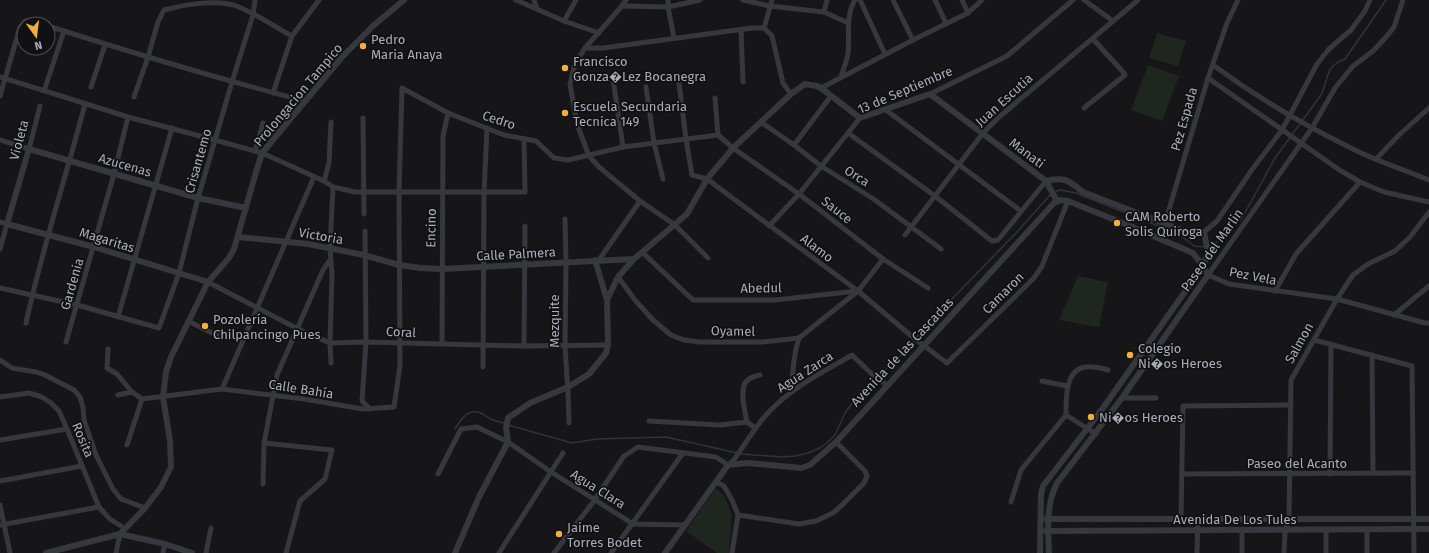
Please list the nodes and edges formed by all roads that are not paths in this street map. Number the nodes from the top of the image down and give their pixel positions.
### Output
1 (255, 0) edge
2 (319, 0) edge
3 (404, 0) edge
4 (516, 0) edge
5 (534, 0) edge
6 (576, 0) edge
7 (626, 0) edge
8 (668, 0) edge
9 (700, 0) edge
10 (742, 0) edge
11 (772, 0) edge
12 (827, 0) edge
13 (855, 0) edge
14 (860, 0) edge
15 (893, 0) edge
16 (935, 0) edge
17 (962, 0) edge
18 (982, 0) edge
19 (1073, 0) edge
20 (1084, 0) edge
21 (1138, 0) edge
22 (1238, 0) edge
23 (1370, 0) edge
24 (1403, 0) edge
25 (622, 6) junction
26 (770, 6) junction
27 (668, 7) junction
28 (537, 9) junction
29 (824, 12) junction
30 (968, 13) junction
31 (254, 15) junction
32 (564, 21) junction
33 (1113, 21) junction
34 (848, 23) junction
35 (946, 23) junction
36 (56, 28) edge
37 (764, 28) junction
38 (741, 30) junction
39 (64, 31) junction
40 (599, 33) junction
41 (292, 36) junction
42 (16, 38) edge
43 (674, 38) junction
44 (1093, 38) junction
45 (913, 40) junction
46 (106, 45) junction
47 (585, 48) junction
48 (885, 54) junction
49 (148, 57) junction
50 (1213, 65) junction
51 (678, 75) dead end
52 (841, 77) junction
53 (2, 78) edge
54 (1208, 78) junction
55 (613, 79) dead end
56 (232, 82) junction
57 (743, 82) dead end
58 (91, 87) dead end
59 (646, 87) dead end
60 (821, 88) junction
61 (44, 91) junction
62 (273, 93) junction
63 (791, 94) junction
64 (930, 94) junction
65 (0, 96) edge
66 (831, 96) junction
67 (134, 98) dead end
68 (715, 98) dead end
69 (305, 101) junction
70 (85, 104) junction
71 (40, 106) dead end
72 (1084, 108) dead end
73 (1429, 108) edge
74 (886, 110) junction
75 (448, 113) junction
76 (1290, 115) junction
77 (128, 117) junction
78 (363, 118) dead end
79 (860, 118) junction
80 (331, 122) dead end
81 (761, 122) junction
82 (263, 123) dead end
83 (172, 128) junction
84 (487, 128) junction
85 (1312, 128) junction
86 (1282, 130) junction
87 (848, 133) junction
88 (983, 133) junction
89 (718, 135) junction
90 (524, 139) junction
91 (686, 139) junction
92 (0, 140) edge
93 (215, 140) junction
94 (654, 143) junction
95 (1300, 144) junction
96 (794, 145) junction
97 (623, 147) junction
98 (733, 148) junction
99 (29, 149) junction
100 (255, 151) junction
101 (262, 153) junction
102 (589, 156) junction
103 (1376, 159) junction
104 (70, 161) junction
105 (958, 165) junction
106 (821, 166) junction
107 (114, 174) junction
108 (314, 178) junction
109 (707, 179) junction
110 (663, 180) dead end
111 (1429, 180) edge
112 (324, 181) junction
113 (1046, 181) junction
114 (1360, 182) junction
115 (156, 186) junction
116 (333, 187) junction
117 (398, 191) junction
118 (443, 191) junction
119 (364, 192) junction
120 (484, 193) junction
121 (799, 194) junction
122 (935, 196) junction
123 (198, 198) junction
124 (1056, 201) junction
125 (1068, 201) junction
126 (640, 202) junction
127 (1429, 202) edge
128 (246, 208) junction
129 (1021, 211) junction
130 (1429, 212) edge
131 (364, 214) dead end
132 (565, 219) dead end
133 (0, 222) edge
134 (1165, 223) junction
135 (7, 224) junction
136 (675, 225) junction
137 (525, 226) dead end
138 (769, 226) junction
139 (912, 226) junction
140 (364, 231) dead end
141 (1204, 232) junction
142 (48, 235) junction
143 (905, 236) dead end
144 (238, 237) junction
145 (286, 241) junction
146 (94, 247) junction
147 (330, 248) junction
148 (0, 249) edge
149 (941, 249) dead end
150 (642, 252) junction
151 (364, 255) junction
152 (708, 258) dead end
153 (634, 259) junction
154 (883, 259) junction
155 (135, 260) junction
156 (330, 260) junction
157 (597, 260) junction
158 (566, 262) junction
159 (399, 264) junction
160 (525, 264) junction
161 (484, 266) junction
162 (1203, 266) junction
163 (442, 269) junction
164 (180, 273) junction
165 (1208, 275) junction
166 (618, 277) junction
167 (208, 282) junction
168 (1429, 286) edge
169 (0, 288) edge
170 (928, 288) dead end
171 (858, 291) junction
172 (1275, 292) junction
173 (32, 295) junction
174 (1337, 299) junction
175 (606, 300) junction
176 (77, 305) junction
177 (257, 307) junction
178 (1394, 314) junction
179 (118, 316) junction
180 (188, 321) junction
181 (26, 323) dead end
182 (1429, 323) edge
183 (298, 329) junction
184 (222, 338) dead end
185 (799, 338) junction
186 (1314, 340) junction
187 (66, 342) dead end
188 (366, 342) junction
189 (400, 342) junction
190 (330, 343) junction
191 (442, 343) junction
192 (483, 344) junction
193 (1148, 344) junction
194 (1331, 344) junction
195 (608, 345) junction
196 (524, 346) junction
197 (565, 346) junction
198 (924, 346) junction
199 (108, 349) dead end
200 (1156, 349) junction
201 (1372, 355) junction
202 (0, 360) edge
203 (331, 363) dead end
204 (482, 367) dead end
205 (1108, 370) dead end
206 (760, 375) dead end
207 (1042, 381) dead end
208 (887, 385) junction
209 (1068, 386) junction
210 (568, 387) junction
211 (222, 389) junction
212 (132, 392) junction
213 (792, 392) junction
214 (118, 395) dead end
215 (0, 396) edge
216 (273, 396) junction
217 (163, 397) junction
218 (1122, 398) junction
219 (1156, 398) dead end
220 (142, 399) junction
221 (1291, 405) junction
222 (370, 409) junction
223 (1066, 415) junction
224 (649, 421) dead end
225 (747, 422) junction
226 (569, 423) dead end
227 (755, 428) junction
228 (67, 429) junction
229 (1088, 429) junction
230 (1096, 434) junction
231 (0, 440) edge
232 (508, 442) junction
233 (836, 442) junction
234 (264, 443) junction
235 (127, 445) dead end
236 (563, 453) dead end
237 (683, 453) junction
238 (731, 463) junction
239 (82, 466) junction
240 (551, 472) junction
241 (1373, 473) junction
242 (1413, 473) junction
243 (438, 474) dead end
244 (1182, 474) junction
245 (1290, 474) junction
246 (1330, 474) junction
247 (0, 481) edge
248 (716, 482) junction
249 (263, 484) dead end
250 (594, 501) junction
251 (1011, 502) dead end
252 (0, 505) edge
253 (99, 507) junction
254 (145, 508) junction
255 (738, 515) junction
256 (1040, 519) junction
257 (1049, 519) junction
258 (1181, 519) junction
259 (1414, 519) junction
260 (1429, 519) edge
261 (1198, 520) junction
262 (1289, 520) junction
263 (2, 524) edge
264 (633, 524) junction
265 (685, 525) junction
266 (124, 528) junction
267 (211, 528) dead end
268 (1414, 529) junction
269 (1429, 529) edge
270 (1242, 530) junction
271 (1285, 530) junction
272 (1326, 530) junction
273 (1367, 530) junction
274 (1040, 531) junction
275 (1048, 531) junction
276 (1198, 531) junction
277 (120, 534) junction
278 (164, 544) junction
279 (10, 553) edge
280 (46, 553) edge
281 (116, 553) edge
282 (163, 553) edge
283 (192, 553) edge
284 (206, 553) edge
285 (286, 553) edge
286 (454, 553) edge
287 (499, 553) edge
288 (554, 553) edge
289 (611, 553) edge
290 (664, 553) edge
291 (732, 553) edge
292 (1040, 553) edge
293 (1049, 553) edge
294 (1198, 553) edge
295 (1242, 553) edge
296 (1284, 553) edge
297 (1326, 553) edge
298 (1367, 553) edge
299 (1414, 553) edge

1 - 31 street, Crisantemo
2 - 41 street
3 - 69 street, Prolongacion Tampico
4 - 28 street
5 - 28 street
6 - 32 street
7 - 25 street
8 - 27 street
9 - 27 street
10 - 26 street
11 - 26 street
12 - 29 street
13 - 34 street
14 - 48 street
15 - 45 street
16 - 35 street
17 - 30 street
18 - 30 street
19 - 64 street, 13 de Septiembre
20 - 33 street
21 - 33 street, Juan Escutia
22 - 50 street, Pez Espada
23 - 76 street, Paseo del Marlin
24 - 85 street, Paseo del Marlin
25 - 27 street
25 - 40 street
26 - 29 street
26 - 37 street
27 - 43 street
28 - 32 street
29 - 34 street
30 - 35 street
31 - 41 street
31 - 49 street
31 - 56 street, Crisantemo
32 - 40 street
33 - 44 street, Juan Escutia
34 - 52 street
35 - 45 street
36 - 39 street
37 - 38 street
37 - 63 street
38 - 43 street
38 - 57 street
39 - 46 street
39 - 61 street
40 - 47 street
41 - 62 street
42 - 53 street
43 - 47 street
44 - 72 street
44 - 88 street, Juan Escutia
45 - 48 street
46 - 49 street
46 - 58 street
47 - 102 street
48 - 52 street
49 - 56 street
49 - 67 street
50 - 54 street, Pez Espada
50 - 76 street
51 - 91 street
52 - 60 street
53 - 61 street
53 - 65 street
54 - 86 street
54 - 134 street, Pez Espada
55 - 97 street
56 - 62 street
56 - 93 street, Crisantemo
59 - 94 street
60 - 63 street
60 - 66 street
61 - 70 street
62 - 69 street
63 - 81 street
64 - 74 street, 13 de Septiembre
64 - 88 street, Manati
66 - 79 street
66 - 96 street
68 - 89 street
69 - 101 street, Prolongacion Tampico
70 - 77 street
70 - 104 street
71 - 99 street, Violeta
73 - 103 street
74 - 79 street, 13 de Septiembre
74 - 105 street
75 - 84 street, Cedro
75 - 117 street, Cedro
75 - 118 street, Encino
76 - 85 street
76 - 86 street, Paseo del Marlin
77 - 83 street
77 - 107 street, Gardenia
78 - 119 street
79 - 87 street, 13 de Septiembre
80 - 112 street
81 - 96 street, Orca
81 - 98 street
82 - 100 street
83 - 93 street
83 - 115 street
84 - 90 street, Cedro
84 - 120 street
85 - 95 street, Paseo del Marlin
85 - 103 street
86 - 95 street
86 - 141 street, Paseo del Marlin
87 - 106 street, 13 de Septiembre
87 - 122 street
88 - 105 street, Juan Escutia
88 - 113 street, Manati
89 - 91 street, Cedro
89 - 98 street, Sauce
90 - 102 street, Cedro
90 - 120 street
91 - 94 street, Cedro
91 - 109 street, Alamo
92 - 99 street, Azucenas
93 - 100 street
93 - 123 street, Crisantemo
94 - 97 street, Cedro
94 - 110 street
95 - 114 street
95 - 165 street, Paseo del Marlin
96 - 106 street, Orca
97 - 102 street, Cedro
98 - 109 street
98 - 121 street, Sauce
99 - 104 street, Azucenas
99 - 135 street, Violeta
100 - 101 street
101 - 108 street
101 - 128 street, Prolongacion Tampico
102 - 126 street
103 - 111 street
104 - 107 street, Azucenas
104 - 142 street
105 - 122 street, Juan Escutia
105 - 129 street
106 - 121 street, 13 de Septiembre
106 - 139 street, Orca
107 - 115 street, Azucenas
107 - 146 street, Gardenia
108 - 112 street
108 - 145 street
109 - 136 street
109 - 138 street, Alamo
112 - 116 street
113 - 124 street
113 - 129 street
113 - 134 street, Manati
114 - 127 street
114 - 172 street
115 - 123 street, Azucenas
115 - 155 street
116 - 119 street
116 - 147 street
117 - 118 street
117 - 119 street
117 - 159 street
118 - 120 street
118 - 163 street, Encino
119 - 131 street
120 - 161 street
121 - 138 street, 13 de Septiembre
121 - 154 street, Sauce
122 - 129 street
122 - 139 street, Juan Escutia
123 - 128 street, Azucenas
123 - 164 street, Crisantemo
124 - 125 street
124 - 198 street, Avenida de las Cascadas
125 - 162 street
125 - 198 street, Camaron
126 - 136 street
126 - 157 street
128 - 144 street, Prolongacion Tampico
130 - 174 street, Salmon
132 - 158 street, Mezquite
133 - 135 street, Magaritas
134 - 141 street, Paseo del Marlin
135 - 142 street, Magaritas
135 - 148 street, Violeta
136 - 150 street
136 - 152 street
137 - 160 street
138 - 171 street, Alamo
139 - 143 street, Juan Escutia
139 - 149 street, Orca
140 - 151 street
141 - 162 street, Paseo del Marlin
142 - 146 street, Magaritas
142 - 173 street
144 - 145 street, Victoria
144 - 167 street, Prolongacion Tampico
145 - 147 street, Victoria
145 - 177 street
146 - 155 street, Magaritas
146 - 176 street, Gardenia
147 - 151 street, Victoria
147 - 156 street
150 - 153 street
150 - 171 street, Abedul
151 - 159 street, Victoria
151 - 188 street
153 - 157 street, Calle Palmera
153 - 166 street
154 - 170 street, Sauce
154 - 171 street
155 - 164 street, Magaritas
155 - 179 street
156 - 183 street
156 - 190 street
157 - 158 street, Calle Palmera
157 - 175 street
158 - 160 street, Calle Palmera
158 - 197 street, Mezquite
159 - 163 street, Calle Palmera
159 - 189 street
160 - 161 street, Calle Palmera
160 - 196 street
161 - 163 street, Calle Palmera
161 - 192 street
162 - 165 street
162 - 193 street, Paseo del Marlin
163 - 191 street, Encino
164 - 167 street, Magaritas
164 - 179 street, Crisantemo
165 - 172 street, Pez Vela
165 - 200 street, Paseo del Marlin
166 - 175 street
166 - 185 street, Oyamel
167 - 177 street, Coral
167 - 180 street, Prolongacion Tampico
168 - 178 street
169 - 173 street
171 - 185 street
171 - 198 street, Alamo
172 - 174 street, Pez Vela
173 - 176 street
173 - 181 street
174 - 178 street, Pez Vela
174 - 186 street, Salmon
175 - 195 street
176 - 179 street
176 - 187 street, Gardenia
177 - 183 street, Coral
177 - 211 street
178 - 182 street, Pez Vela
180 - 184 street
180 - 217 street, Prolongacion Tampico
183 - 190 street, Coral
183 - 216 street
185 - 213 street
186 - 194 street
186 - 221 street, Salmon
188 - 189 street, Coral
188 - 190 street, Coral
188 - 222 street
189 - 191 street, Coral
189 - 222 street, Calle Bahía
190 - 203 street
191 - 192 street, Coral
192 - 196 street, Coral
192 - 204 street
193 - 200 street
193 - 229 street, Paseo del Marlin
194 - 201 street
194 - 246 street
195 - 197 street, Coral
195 - 210 street
196 - 197 street, Coral
197 - 210 street, Mezquite
198 - 208 street, Avenida de las Cascadas
199 - 212 street
200 - 218 street, Paseo del Marlin
201 - 241 street
201 - 242 street
202 - 254 street
205 - 209 street
206 - 225 street
207 - 209 street
208 - 213 street, Agua Zarca
208 - 233 street, Avenida de las Cascadas
209 - 223 street
210 - 226 street, Mezquite
210 - 232 street
211 - 216 street, Calle Bahía
211 - 217 street, Calle Bahía
212 - 214 street
212 - 220 street
213 - 227 street, Agua Zarca
215 - 228 street, Rosita
216 - 222 street, Calle Bahía
216 - 234 street
217 - 220 street, Calle Bahía
217 - 254 street, Prolongacion Tampico
218 - 219 street
218 - 230 street, Paseo del Marlin
220 - 235 street
221 - 244 street
221 - 245 street, Salmon
223 - 229 street
223 - 251 street
224 - 225 street
225 - 227 street
227 - 238 street, Agua Zarca
228 - 231 street
228 - 239 street, Rosita
229 - 230 street
229 - 256 street, Paseo del Marlin
230 - 257 street, Paseo del Marlin
232 - 240 street, Agua Clara
232 - 243 street, Agua Clara
232 - 286 street
233 - 238 street, Avenida de las Cascadas
233 - 255 street
234 - 249 street
234 - 285 street
236 - 240 street
237 - 238 street
237 - 250 street
237 - 264 street
238 - 248 street
239 - 247 street
239 - 253 street, Rosita
240 - 250 street, Agua Clara
240 - 287 street
241 - 242 street, Paseo del Acanto
241 - 246 street, Paseo del Acanto
242 - 259 street
244 - 245 street, Paseo del Acanto
244 - 258 street
245 - 246 street, Paseo del Acanto
245 - 262 street, Salmon
248 - 255 street
248 - 265 street
250 - 264 street, Agua Clara
250 - 288 street
252 - 263 street
253 - 263 street
253 - 266 street, Rosita
254 - 266 street, Prolongacion Tampico
255 - 291 street
256 - 257 street, Avenida De Los Tules
256 - 274 street, Paseo del Marlin
257 - 258 street, Avenida De Los Tules
257 - 275 street, Paseo del Marlin
258 - 261 street, Avenida De Los Tules
259 - 260 street, Avenida De Los Tules
259 - 262 street, Avenida De Los Tules
259 - 268 street
261 - 262 street, Avenida De Los Tules
261 - 276 street
262 - 271 street, Salmon
263 - 279 street
264 - 265 street, Agua Clara
264 - 289 street
265 - 290 street
266 - 277 street, Prolongacion Tampico
267 - 284 street
268 - 269 street, Avenida De Los Tules
268 - 273 street, Avenida De Los Tules
268 - 299 street
270 - 271 street, Avenida De Los Tules
270 - 276 street, Avenida De Los Tules
270 - 295 street
271 - 272 street, Avenida De Los Tules
271 - 296 street, Salmon
272 - 273 street, Avenida De Los Tules
272 - 297 street
273 - 298 street
274 - 275 street, Avenida De Los Tules
274 - 292 street, Paseo del Marlin
275 - 276 street, Avenida De Los Tules
275 - 293 street, Paseo del Marlin
276 - 294 street
277 - 278 street
277 - 280 street
277 - 281 street
278 - 282 street
278 - 283 street

